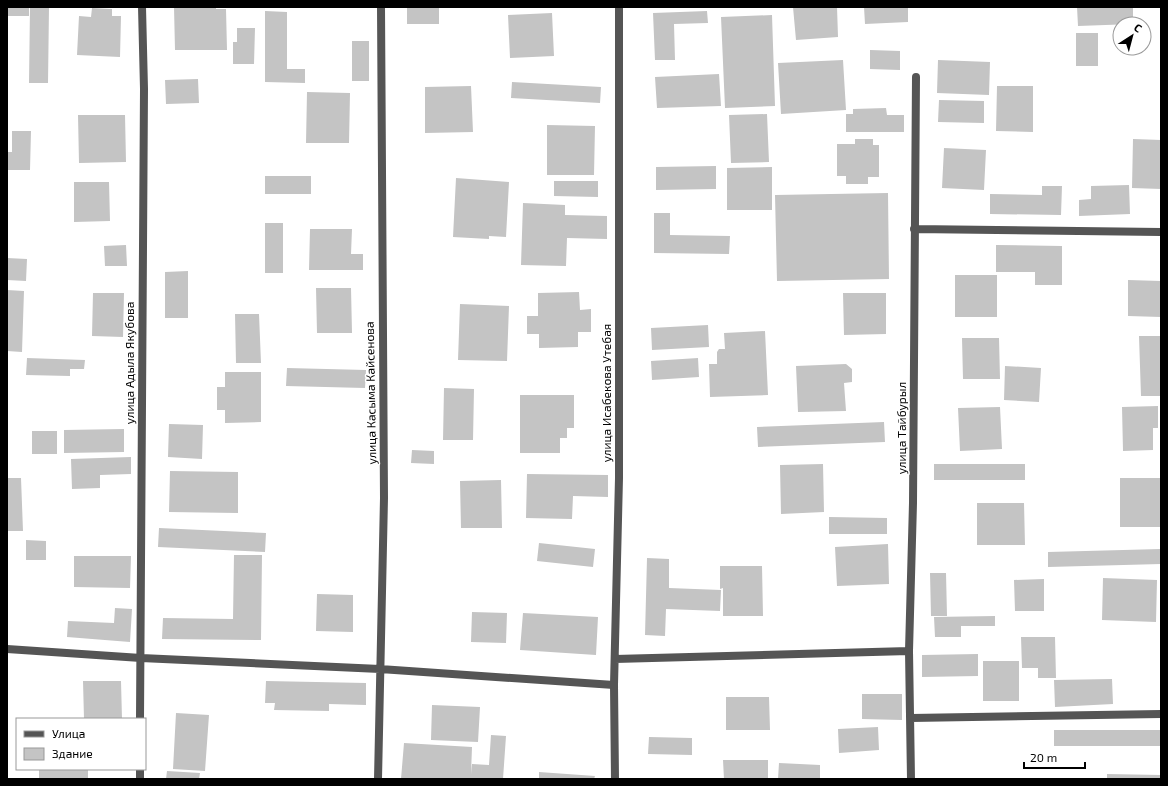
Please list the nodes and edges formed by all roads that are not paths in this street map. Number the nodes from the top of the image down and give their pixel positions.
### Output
1 (142, 7) edge
2 (381, 7) edge
3 (619, 7) edge
4 (916, 77) dead end
5 (914, 229) junction
6 (1161, 232) edge
7 (7, 649) edge
8 (909, 651) junction
9 (141, 658) junction
10 (615, 659) junction
11 (380, 669) junction
12 (614, 685) junction
13 (1161, 714) edge
14 (140, 718) edge
15 (911, 718) junction
16 (378, 779) edge
17 (615, 779) edge
18 (911, 779) edge

1 - 9 street, улица Адыла Якубова
2 - 11 street, улица Касыма Кайсенова
3 - 10 street, улица Исабекова Утебая
4 - 5 street, улица Тайбурыл
5 - 6 street
5 - 8 street, улица Тайбурыл
7 - 9 street
8 - 10 street
8 - 15 street, улица Тайбурыл
9 - 11 street
9 - 14 street, улица Адыла Якубова
10 - 12 street, улица Исабекова Утебая
11 - 12 street
11 - 16 street, улица Касыма Кайсенова
12 - 17 street, улица Исабекова Утебая
13 - 15 street
15 - 18 street, улица Тайбурыл

